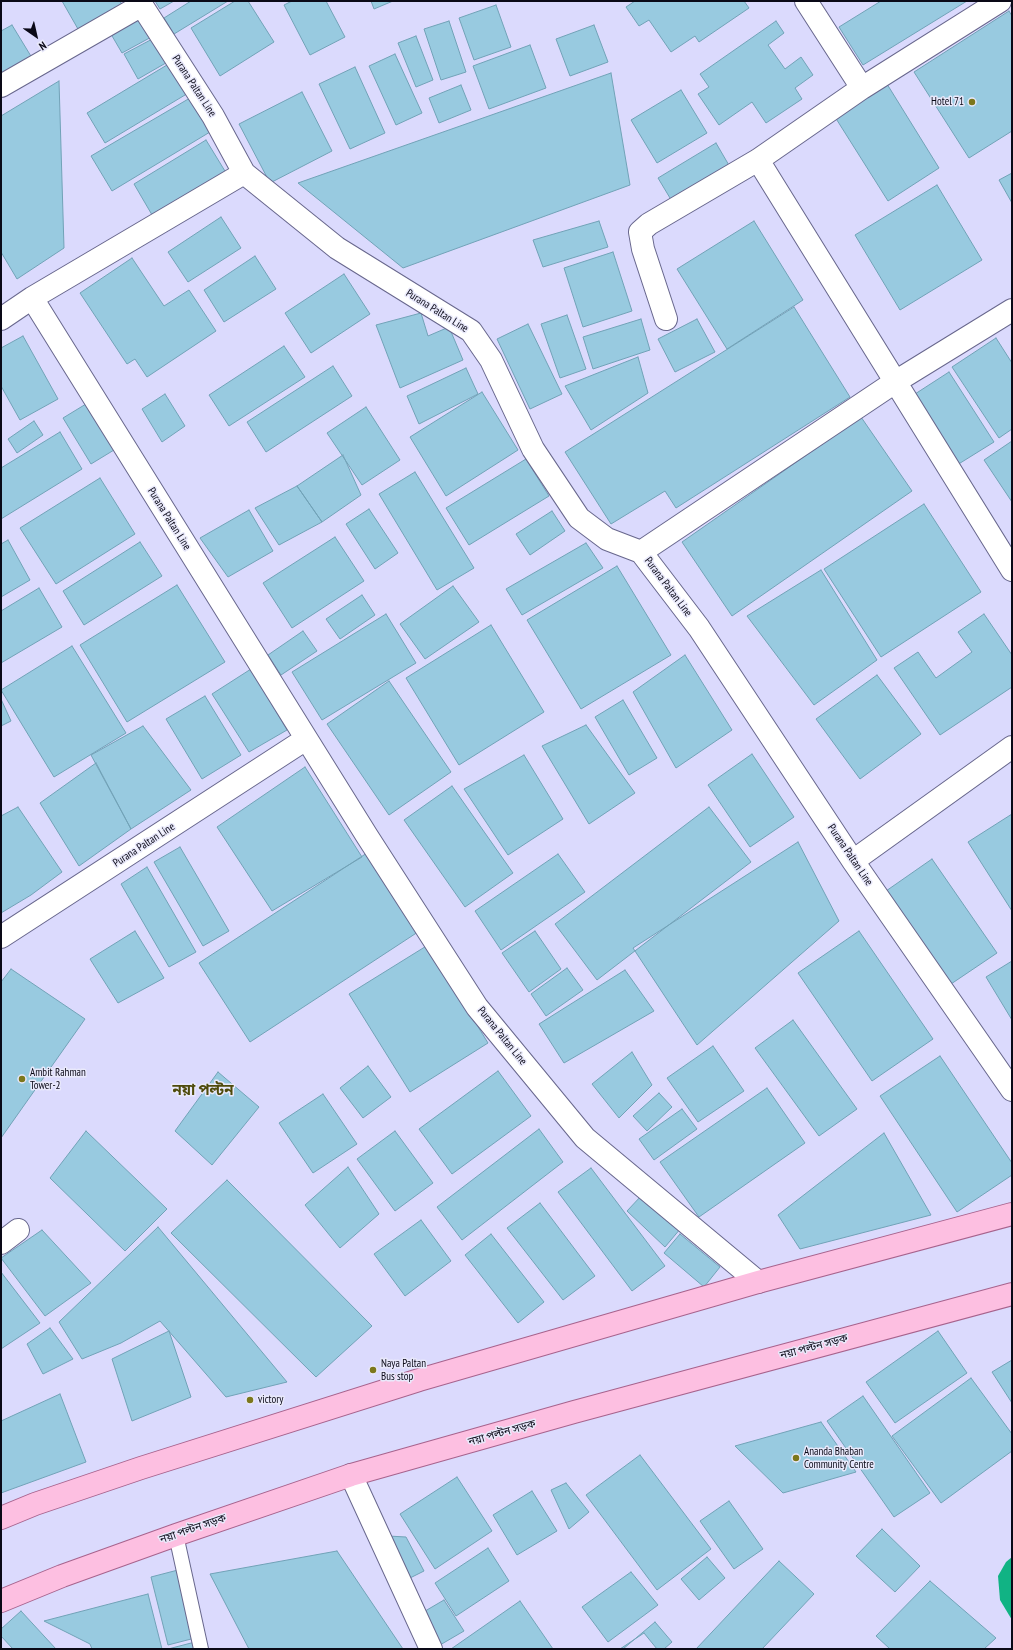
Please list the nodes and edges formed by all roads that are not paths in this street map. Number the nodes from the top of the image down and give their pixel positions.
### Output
1 (806, 1) edge
2 (1000, 1) edge
3 (141, 3) edge
4 (1, 86) edge
5 (862, 88) junction
6 (758, 160) junction
7 (244, 173) junction
8 (32, 298) junction
9 (1012, 310) edge
10 (1, 319) edge
11 (666, 320) dead end
12 (895, 382) junction
13 (641, 552) junction
14 (1012, 570) edge
15 (306, 739) junction
16 (1012, 747) edge
17 (853, 861) junction
18 (1, 937) edge
19 (1012, 1090) edge
20 (1012, 1214) edge
21 (18, 1230) dead end
22 (1, 1243) edge
23 (758, 1282) junction
24 (1012, 1294) edge
25 (351, 1475) junction
26 (1, 1518) edge
27 (176, 1535) junction
28 (1, 1601) edge
29 (201, 1649) edge
30 (431, 1649) edge

1 - 5 street
2 - 5 street
3 - 4 street
3 - 7 street, Purana Paltan Line
5 - 6 street
6 - 11 street
6 - 12 street
7 - 8 street
7 - 13 street, Purana Paltan Line
8 - 10 street
8 - 15 street, Purana Paltan Line
9 - 12 street
12 - 13 street
12 - 14 street
13 - 17 street, Purana Paltan Line
15 - 18 street, Purana Paltan Line
15 - 23 street, Purana Paltan Line
16 - 17 street
17 - 19 street, Purana Paltan Line
20 - 23 main road
21 - 22 street
23 - 26 main road
24 - 25 main road, নয়া পল্টন সড়ক
25 - 27 main road, নয়া পল্টন সড়ক
25 - 30 street
27 - 28 main road, নয়া পল্টন সড়ক
27 - 29 lane

